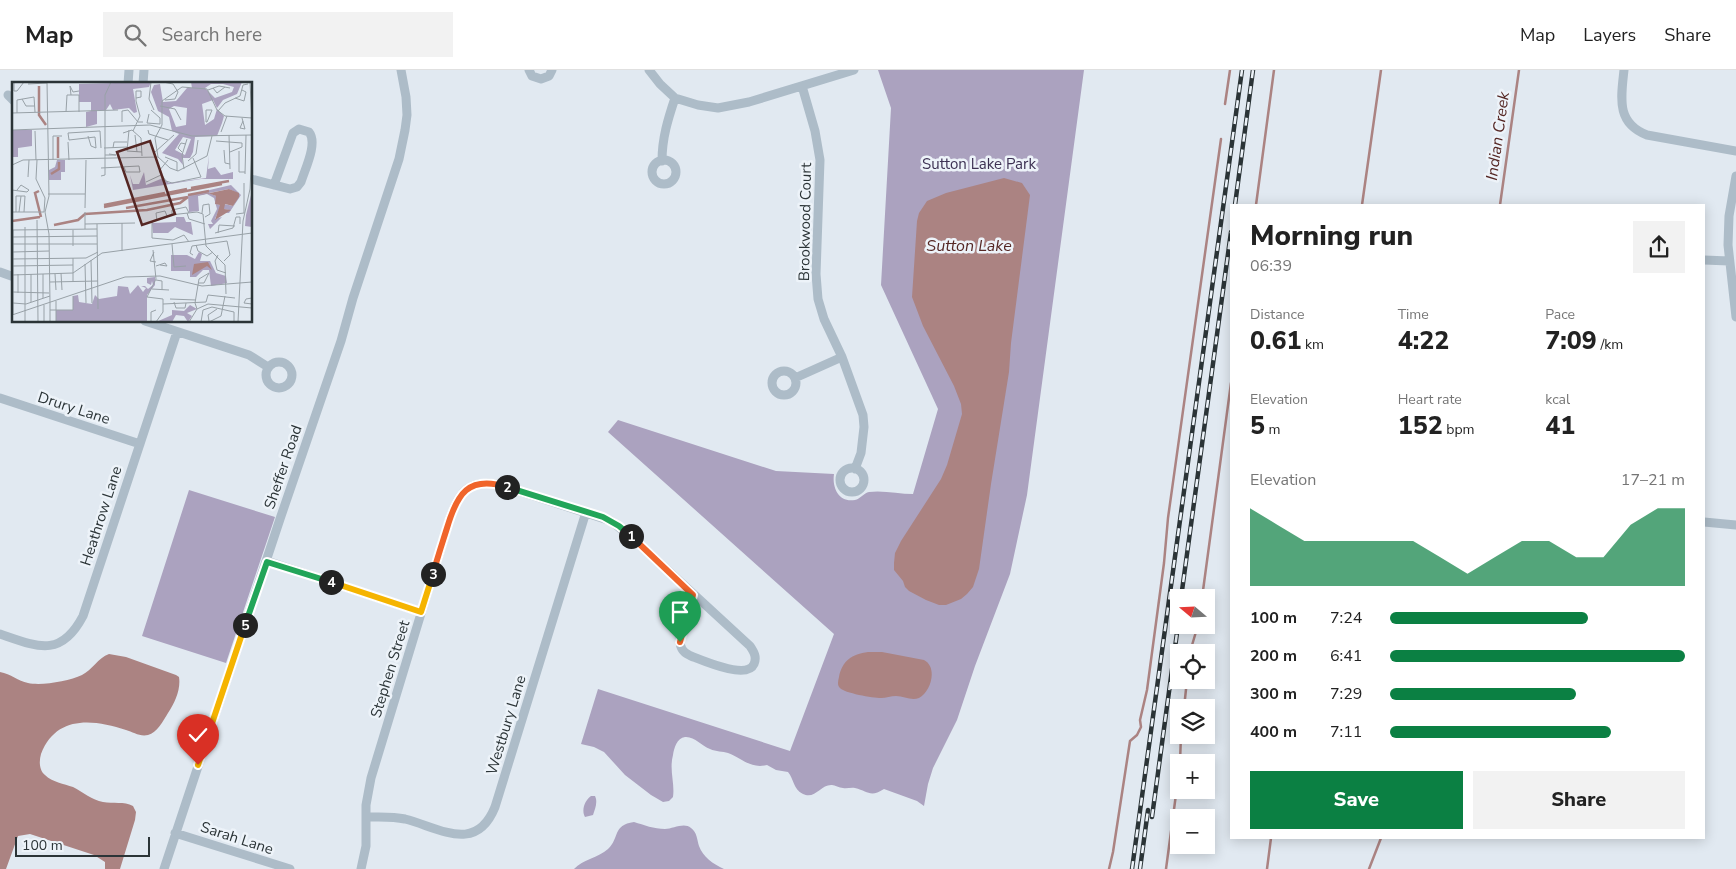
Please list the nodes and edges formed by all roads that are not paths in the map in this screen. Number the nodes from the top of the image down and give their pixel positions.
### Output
1 (401, 70) edge
2 (529, 70) edge
3 (552, 70) edge
4 (649, 70) edge
5 (854, 70) edge
6 (1624, 70) edge
7 (802, 86) junction
8 (675, 98) junction
9 (1736, 151) edge
10 (662, 161) dead end
11 (1736, 176) edge
12 (252, 179) edge
13 (274, 185) junction
14 (1705, 260) edge
15 (1729, 262) junction
16 (0, 272) edge
17 (12, 276) edge
18 (1736, 317) edge
19 (148, 322) edge
20 (177, 332) junction
21 (842, 357) junction
22 (268, 367) dead end
23 (795, 378) dead end
24 (0, 398) edge
25 (140, 444) junction
26 (855, 468) dead end
27 (586, 512) junction
28 (1705, 522) edge
29 (1736, 525) edge
30 (267, 562) junction
31 (693, 595) junction
32 (421, 612) junction
33 (0, 634) edge
34 (366, 817) junction
35 (176, 833) junction
36 (164, 869) edge
37 (290, 869) edge
38 (361, 869) edge

1 - 30 street, Sheffer Road
2 - 3 street
4 - 8 street
5 - 7 street
6 - 9 street
7 - 8 street
7 - 21 street, Brookwood Court
8 - 10 street
11 - 15 street
12 - 13 street
13 - 13 street
14 - 15 street
15 - 18 street
16 - 17 street
19 - 20 street
20 - 22 street
20 - 25 street, Heathrow Lane
21 - 23 street
21 - 26 street, Brookwood Court
24 - 25 street, Drury Lane
25 - 33 street, Heathrow Lane
27 - 31 street, Stephen Street
27 - 32 street, Stephen Street
27 - 34 street, Westbury Lane
28 - 29 street
30 - 32 street
30 - 35 street, Sheffer Road
31 - 31 street, Stephen Street
32 - 34 street, Stephen Street
34 - 38 street, Stephen Street
35 - 36 street, Sheffer Road
35 - 37 street, Sarah Lane

